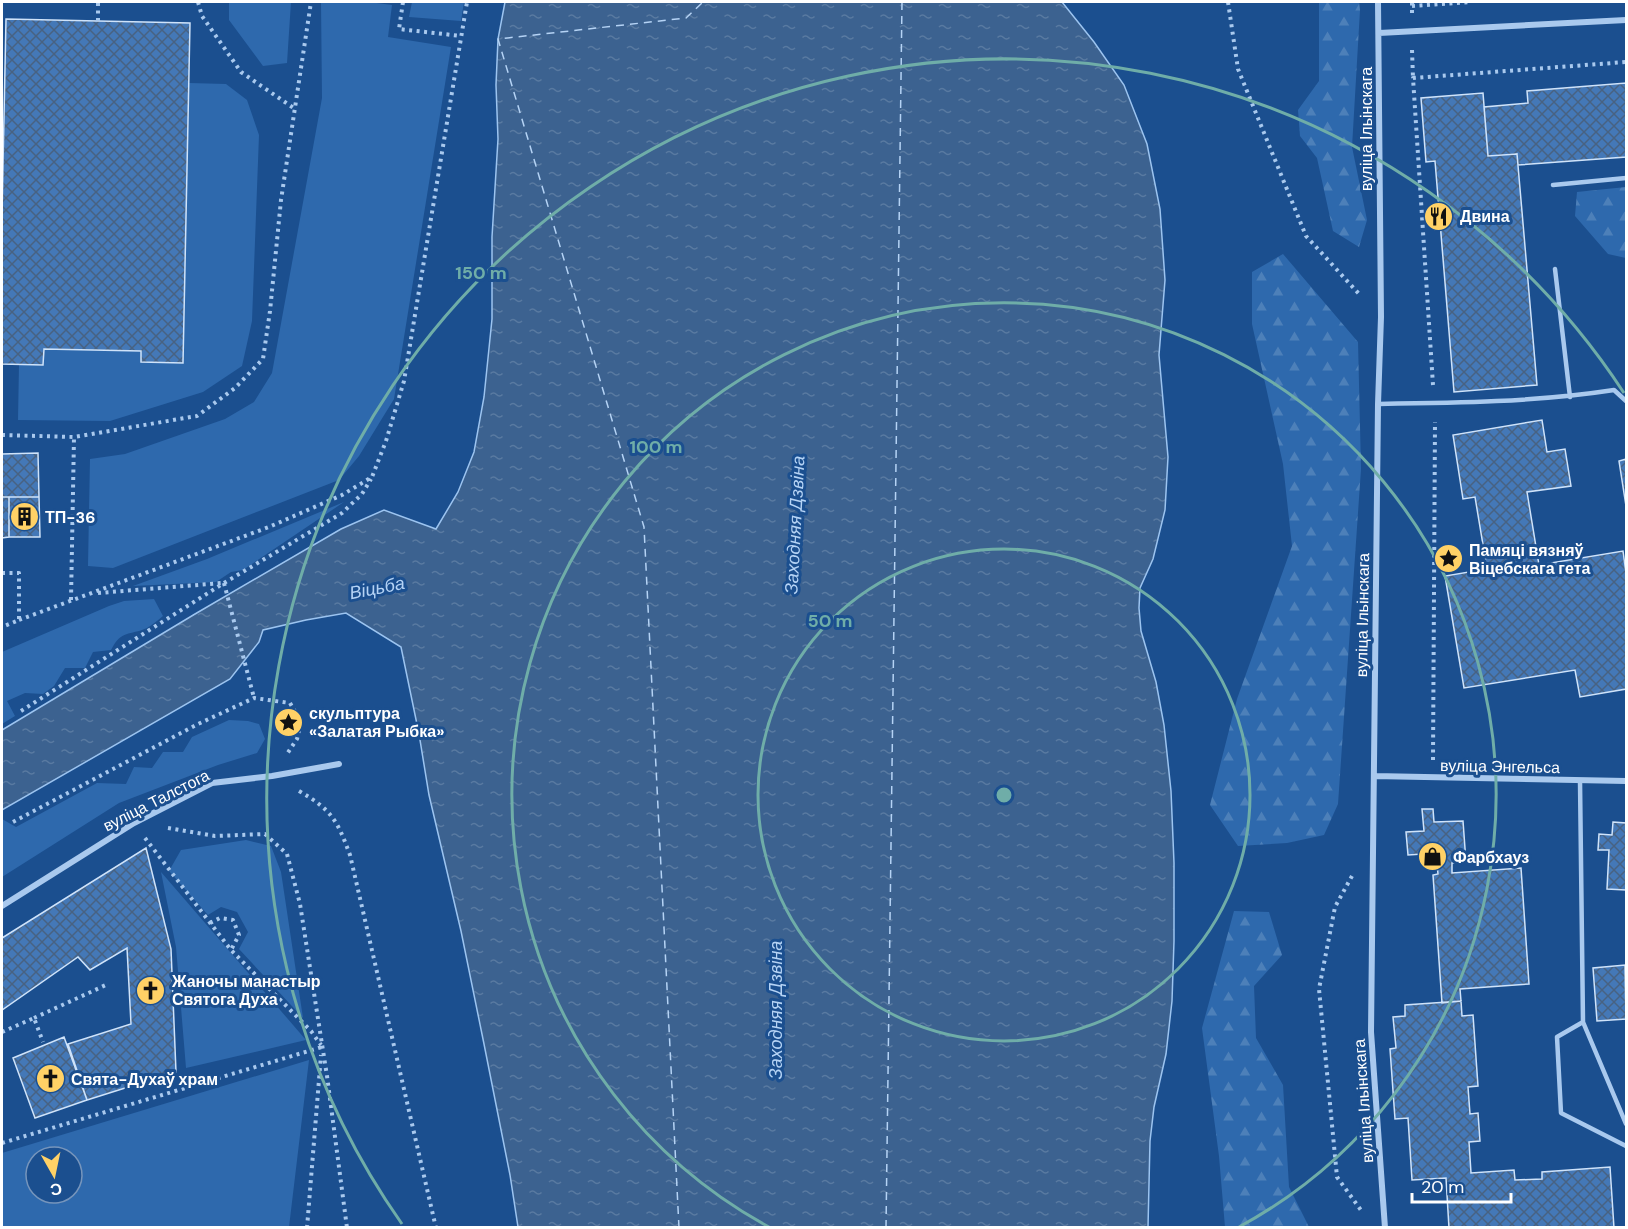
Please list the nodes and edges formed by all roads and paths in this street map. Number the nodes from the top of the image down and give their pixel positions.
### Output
1 (98, 2) edge
2 (198, 2) edge
3 (311, 2) edge
4 (403, 2) edge
5 (467, 2) edge
6 (1228, 2) edge
7 (1378, 2) edge
8 (1470, 2) edge
9 (1412, 6) dead end
10 (1626, 20) edge
11 (98, 21) dead end
12 (1379, 33) junction
13 (461, 36) junction
14 (1626, 62) edge
15 (295, 109) junction
16 (1626, 178) edge
17 (1553, 185) dead end
18 (1555, 269) dead end
19 (1381, 317) junction
20 (1570, 397) junction
21 (1626, 401) edge
22 (1435, 403) junction
23 (1378, 404) junction
24 (2, 435) edge
25 (74, 437) junction
26 (372, 477) junction
27 (2, 573) edge
28 (224, 583) junction
29 (91, 594) junction
30 (71, 600) junction
31 (19, 620) junction
32 (2, 627) edge
33 (254, 698) junction
34 (21, 711) dead end
35 (339, 764) dead end
36 (272, 776) junction
37 (1374, 776) junction
38 (1433, 778) junction
39 (1580, 781) junction
40 (1626, 781) edge
41 (13, 822) dead end
42 (134, 823) junction
43 (1373, 836) junction
44 (2, 906) edge
45 (210, 923) junction
46 (231, 950) junction
47 (108, 984) dead end
48 (34, 1018) junction
49 (1583, 1022) junction
50 (2, 1032) edge
51 (43, 1042) dead end
52 (322, 1047) junction
53 (1626, 1124) edge
54 (2, 1143) edge
55 (1626, 1146) edge
56 (1368, 1219) dead end
57 (308, 1227) edge
58 (347, 1227) edge
59 (436, 1227) edge
60 (1385, 1227) edge

1 - 11 path
2 - 15 path
3 - 15 path
4 - 13 path
5 - 13 path
6 - 19 path
7 - 12 street, вуліца Ільінскага
8 - 9 path
10 - 12 street
12 - 19 street, вуліца Ільінскага
13 - 26 path
14 - 22 path
15 - 25 path
16 - 17 lane
18 - 20 lane
19 - 23 street, вуліца Ільінскага
20 - 21 lane
20 - 22 lane
22 - 23 lane
22 - 38 path
23 - 37 street, вуліца Ільінскага
24 - 25 path
25 - 30 path
26 - 28 path
26 - 29 path
27 - 31 path
28 - 29 path
28 - 33 path
28 - 34 path
29 - 30 path
30 - 31 path
31 - 32 path
33 - 36 path
33 - 41 path
35 - 36 street, вуліца Талстога
36 - 42 street, вуліца Талстога
36 - 59 path
37 - 38 street, вуліца Энгельса
37 - 43 street, вуліца Ільінскага
38 - 39 street, вуліца Энгельса
39 - 40 street, вуліца Энгельса
39 - 49 lane
42 - 44 street, вуліца Талстога
42 - 45 path
42 - 52 path
43 - 56 path
43 - 60 street, вуліца Ільінскага
45 - 46 path
45 - 46 path
46 - 52 path
47 - 48 path
48 - 50 path
48 - 51 path
49 - 53 lane
49 - 55 lane
52 - 54 path
52 - 57 path
52 - 58 path

